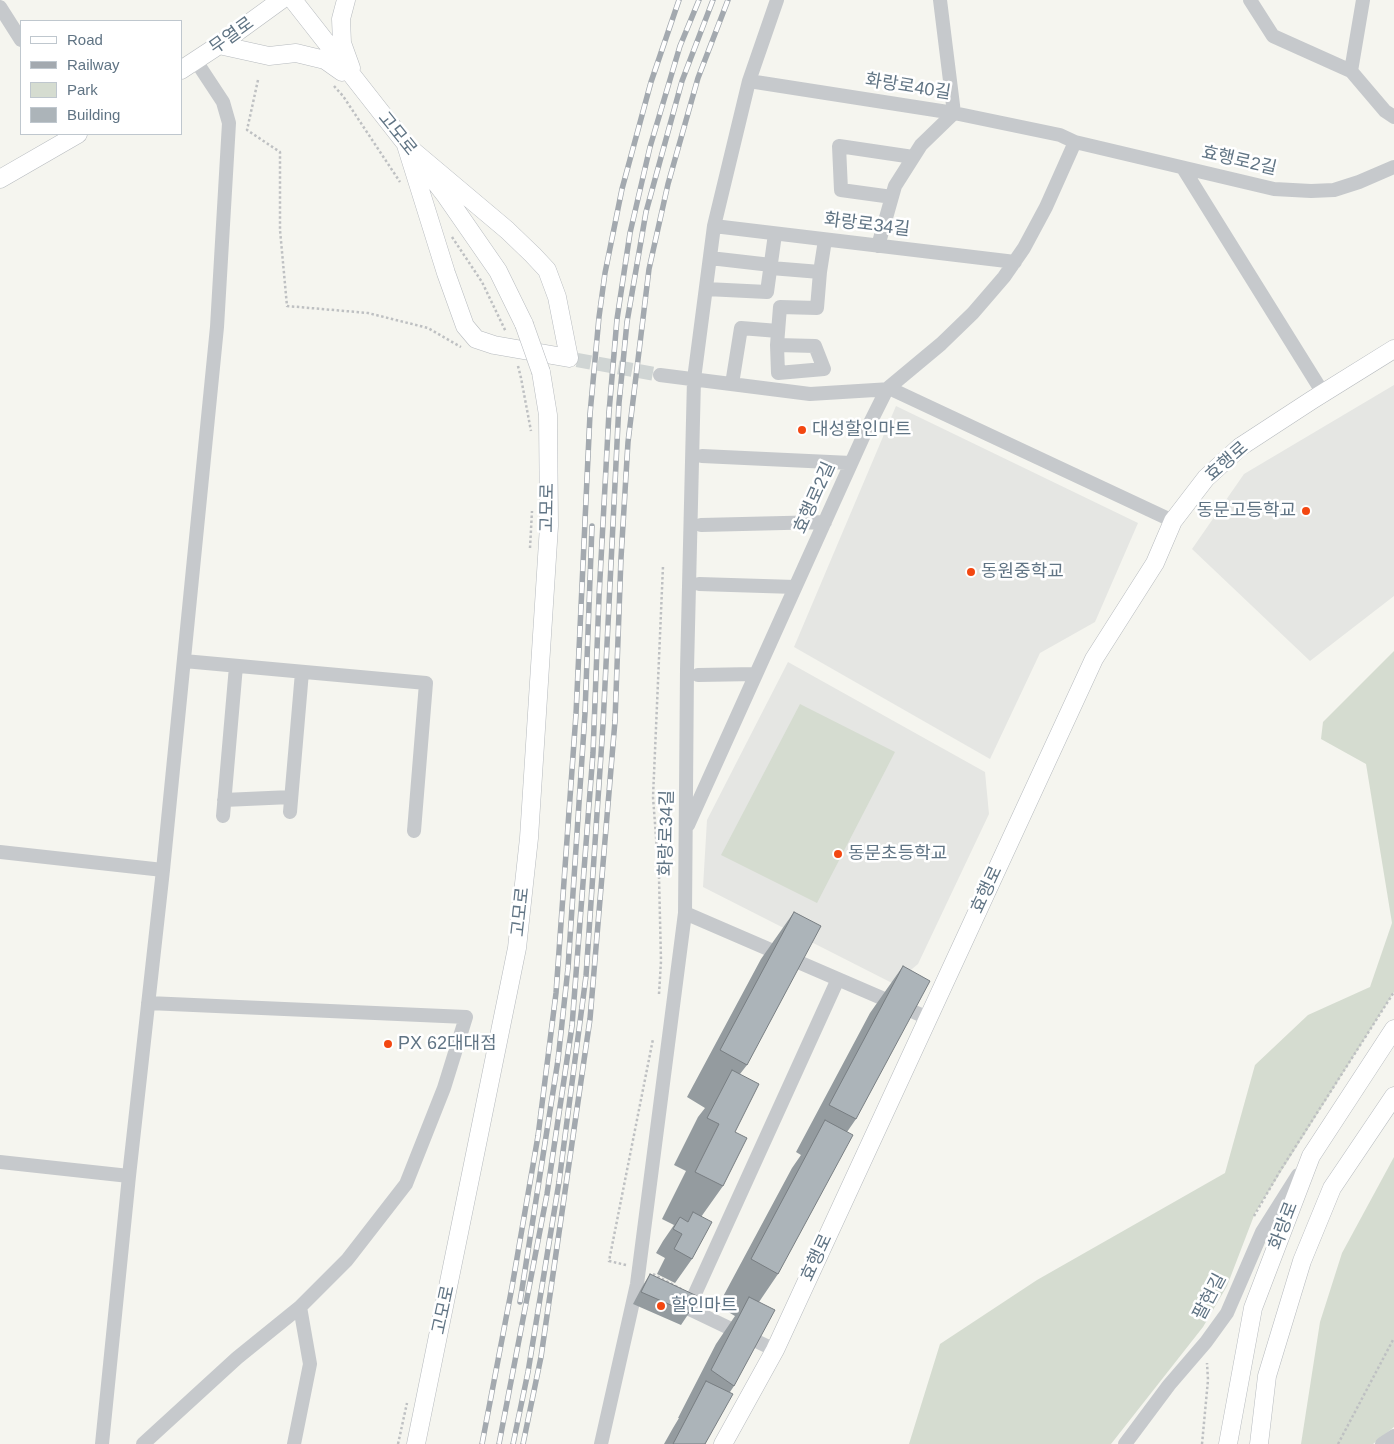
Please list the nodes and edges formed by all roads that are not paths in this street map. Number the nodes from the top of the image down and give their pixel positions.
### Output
1 (281, 0) edge
2 (293, 0) edge
3 (346, 0) edge
4 (777, 0) edge
5 (940, 0) edge
6 (1250, 0) edge
7 (1363, 0) edge
8 (0, 7) edge
9 (20, 38) edge
10 (219, 45) junction
11 (188, 66) edge
12 (1350, 71) junction
13 (749, 81) junction
14 (356, 83) junction
15 (954, 113) junction
16 (1394, 117) edge
17 (76, 135) edge
18 (1060, 135) joint
19 (1075, 142) junction
20 (406, 145) junction
21 (913, 157) junction
22 (1394, 167) edge
23 (1183, 168) junction
24 (0, 180) edge
25 (892, 197) junction
26 (714, 226) junction
27 (775, 234) junction
28 (825, 240) junction
29 (878, 246) junction
30 (710, 258) junction
31 (1015, 262) junction
32 (771, 267) junction
33 (820, 272) junction
34 (706, 289) junction
35 (1394, 349) edge
36 (660, 375) tunnel mouth
37 (694, 379) junction
38 (732, 384) junction
39 (887, 389) junction
40 (1323, 393) junction
41 (702, 456) dead end
42 (851, 463) junction
43 (825, 522) junction
44 (1173, 522) junction
45 (701, 525) dead end
46 (700, 584) dead end
47 (795, 587) junction
48 (184, 661) junction
49 (236, 666) junction
50 (302, 672) junction
51 (698, 674) dead end
52 (756, 674) junction
53 (291, 797) junction
54 (224, 800) junction
55 (290, 812) dead end
56 (223, 816) dead end
57 (686, 830) junction
58 (414, 831) dead end
59 (0, 852) edge
60 (163, 870) junction
61 (685, 913) junction
62 (838, 979) junction
63 (148, 1002) junction
64 (928, 1018) junction
65 (1394, 1029) edge
66 (1394, 1096) edge
67 (1311, 1156) junction
68 (0, 1162) edge
69 (129, 1176) junction
70 (665, 1298) edge
71 (300, 1307) junction
72 (688, 1309) junction
73 (775, 1350) junction
74 (1394, 1436) edge
75 (102, 1444) edge
76 (144, 1444) edge
77 (294, 1444) edge
78 (416, 1444) edge
79 (601, 1444) edge
80 (723, 1444) edge
81 (1125, 1444) edge
82 (1228, 1444) edge
83 (1259, 1444) edge
84 (1382, 1444) edge

1 - 10 main road, 무열로
2 - 14 main road, 고모로
3 - 14 main road
4 - 13 street, 화랑로34길
5 - 15 street
6 - 12 street
7 - 12 street
8 - 9 street
10 - 11 main road, 무열로
10 - 14 main road
11 - 48 street
12 - 16 street
13 - 15 street, 화랑로40길
13 - 26 street, 화랑로34길
14 - 20 main road, 고모로
15 - 18 street, 화랑로40길
15 - 21 street
17 - 24 main road
18 - 19 street, 효행로2길
19 - 23 street, 효행로2길
19 - 31 street, 효행로2길
20 - 20 main road
20 - 78 main road, 고모로, bridge
21 - 25 street
21 - 25 street
22 - 23 street, 효행로2길
23 - 40 street
25 - 29 street
26 - 27 street, 화랑로34길
26 - 30 street, 화랑로34길
27 - 28 street, 화랑로34길
27 - 32 street
28 - 29 street, 화랑로34길
28 - 33 street
29 - 31 street, 화랑로34길
30 - 32 street
30 - 34 street, 화랑로34길
31 - 39 street, 효행로2길
32 - 33 street
32 - 34 street
33 - 38 street
34 - 37 street, 화랑로34길
35 - 40 main road, 효행로
36 - 37 street
37 - 38 street
37 - 57 street, 화랑로34길
38 - 39 street
39 - 42 street, 효행로2길
39 - 44 street
40 - 44 main road, 효행로
41 - 42 street
42 - 43 street, 효행로2길
43 - 45 street
43 - 47 street, 효행로2길
44 - 64 main road, 효행로
46 - 47 street
47 - 52 street, 효행로2길
48 - 49 street
48 - 60 street
49 - 50 street
49 - 54 street
50 - 53 street
50 - 58 street
51 - 52 street
52 - 57 street, 효행로2길
53 - 54 street
53 - 55 street
54 - 56 street
57 - 61 street, 화랑로34길
59 - 60 street
60 - 63 street
61 - 62 street
61 - 79 street, 화랑로34길
62 - 64 street
62 - 72 street
63 - 69 street
63 - 71 street
64 - 73 main road, 효행로
65 - 67 main road, 화랑로
66 - 83 main road, 화랑로
67 - 81 street, 팔현길
67 - 82 main road, 화랑로
68 - 69 street
69 - 75 street
70 - 72 street
71 - 76 street
71 - 77 street
72 - 73 street
73 - 80 main road, 효행로
74 - 84 street

